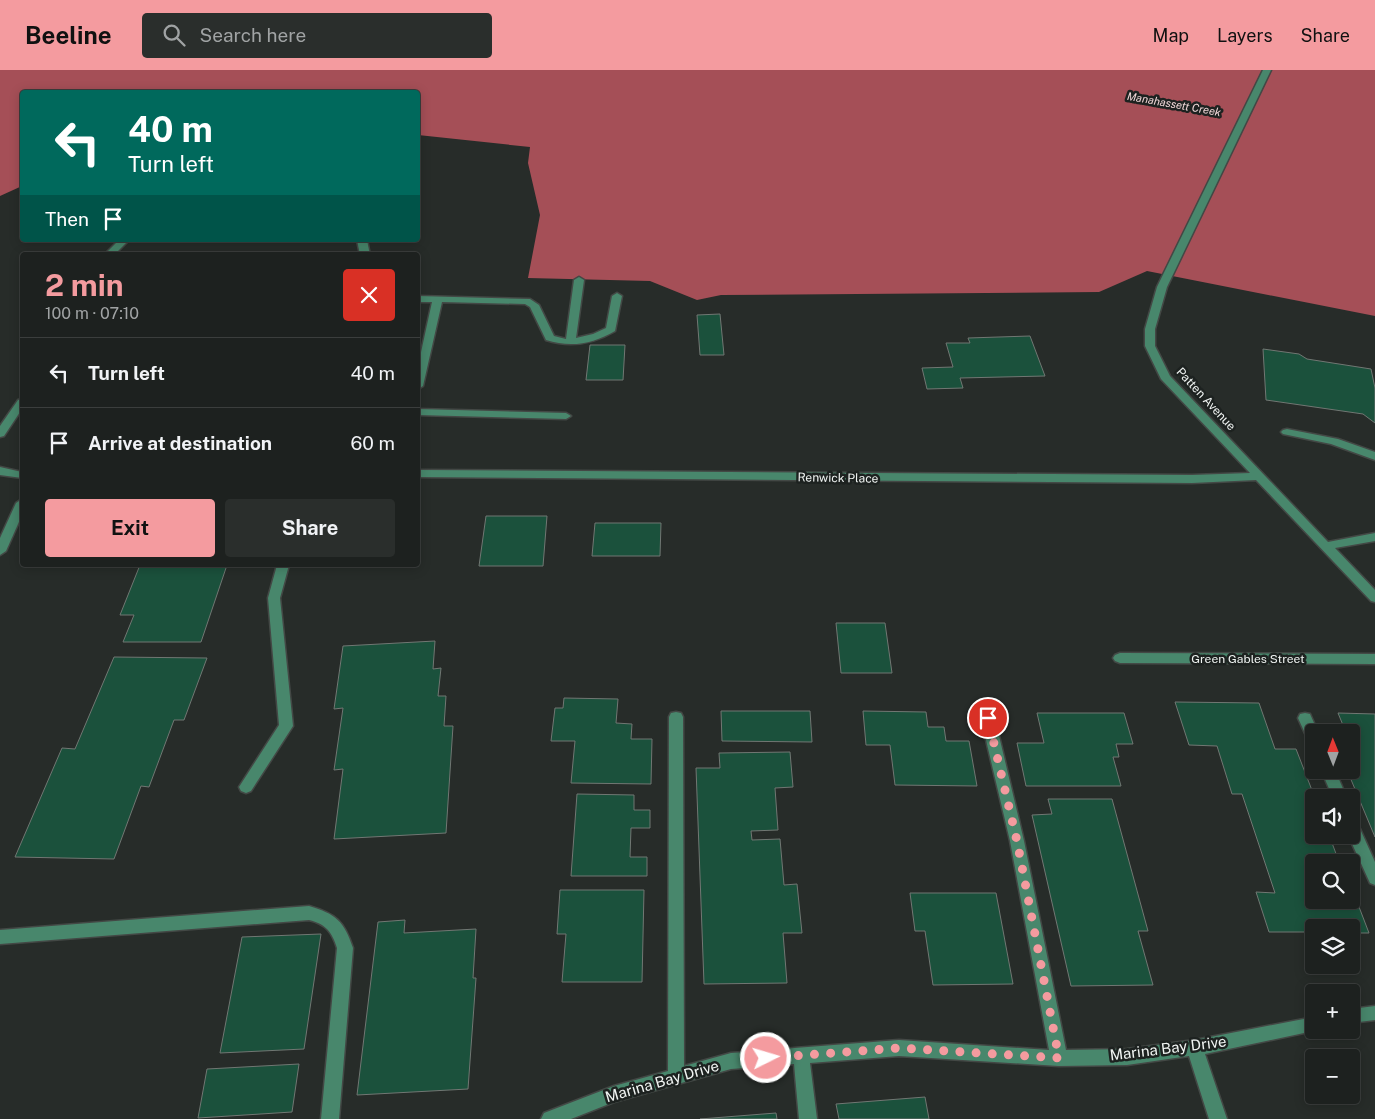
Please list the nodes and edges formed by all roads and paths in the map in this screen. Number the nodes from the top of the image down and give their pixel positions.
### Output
1 (1267, 70) edge
2 (122, 242) edge
3 (113, 252) edge
4 (579, 280) dead end
5 (617, 296) dead end
6 (420, 299) edge
7 (438, 299) junction
8 (571, 341) junction
9 (420, 377) edge
10 (20, 405) edge
11 (420, 412) edge
12 (566, 416) dead end
13 (1287, 432) dead end
14 (0, 434) edge
15 (1375, 456) edge
16 (0, 471) edge
17 (420, 474) edge
18 (20, 475) edge
19 (1258, 476) junction
20 (20, 507) edge
21 (1375, 537) edge
22 (1326, 546) junction
23 (0, 551) edge
24 (282, 567) edge
25 (1375, 598) edge
26 (1120, 658) dead end
27 (1375, 659) edge
28 (676, 716) dead end
29 (988, 718) dead end
30 (1305, 718) dead end
31 (1308, 724) edge
32 (246, 786) dead end
33 (1360, 844) edge
34 (1375, 879) edge
35 (0, 936) edge
36 (1375, 1013) edge
37 (1360, 1015) edge
38 (1305, 1026) edge
39 (1195, 1048) junction
40 (801, 1055) junction
41 (1059, 1058) junction
42 (676, 1078) junction
43 (330, 1119) edge
44 (550, 1119) edge
45 (808, 1119) edge
46 (1218, 1119) edge

1 - 19 street, Patten Avenue
2 - 3 street
4 - 8 street
5 - 8 street
6 - 7 street
7 - 8 street
7 - 9 street
10 - 14 street
11 - 12 street
13 - 15 street
16 - 18 street
17 - 19 street, Renwick Place
19 - 22 street, Patten Avenue
20 - 23 street
21 - 22 street
22 - 25 street, Patten Avenue
24 - 32 street
26 - 27 street, Green Gables Street
28 - 42 street
29 - 41 street
30 - 31 street
33 - 34 street
35 - 43 street
36 - 37 street
38 - 39 street, Marina Bay Drive
39 - 41 street, Marina Bay Drive
39 - 46 street
40 - 41 street, Marina Bay Drive
40 - 42 street, Marina Bay Drive
40 - 45 street
42 - 44 street, Marina Bay Drive

